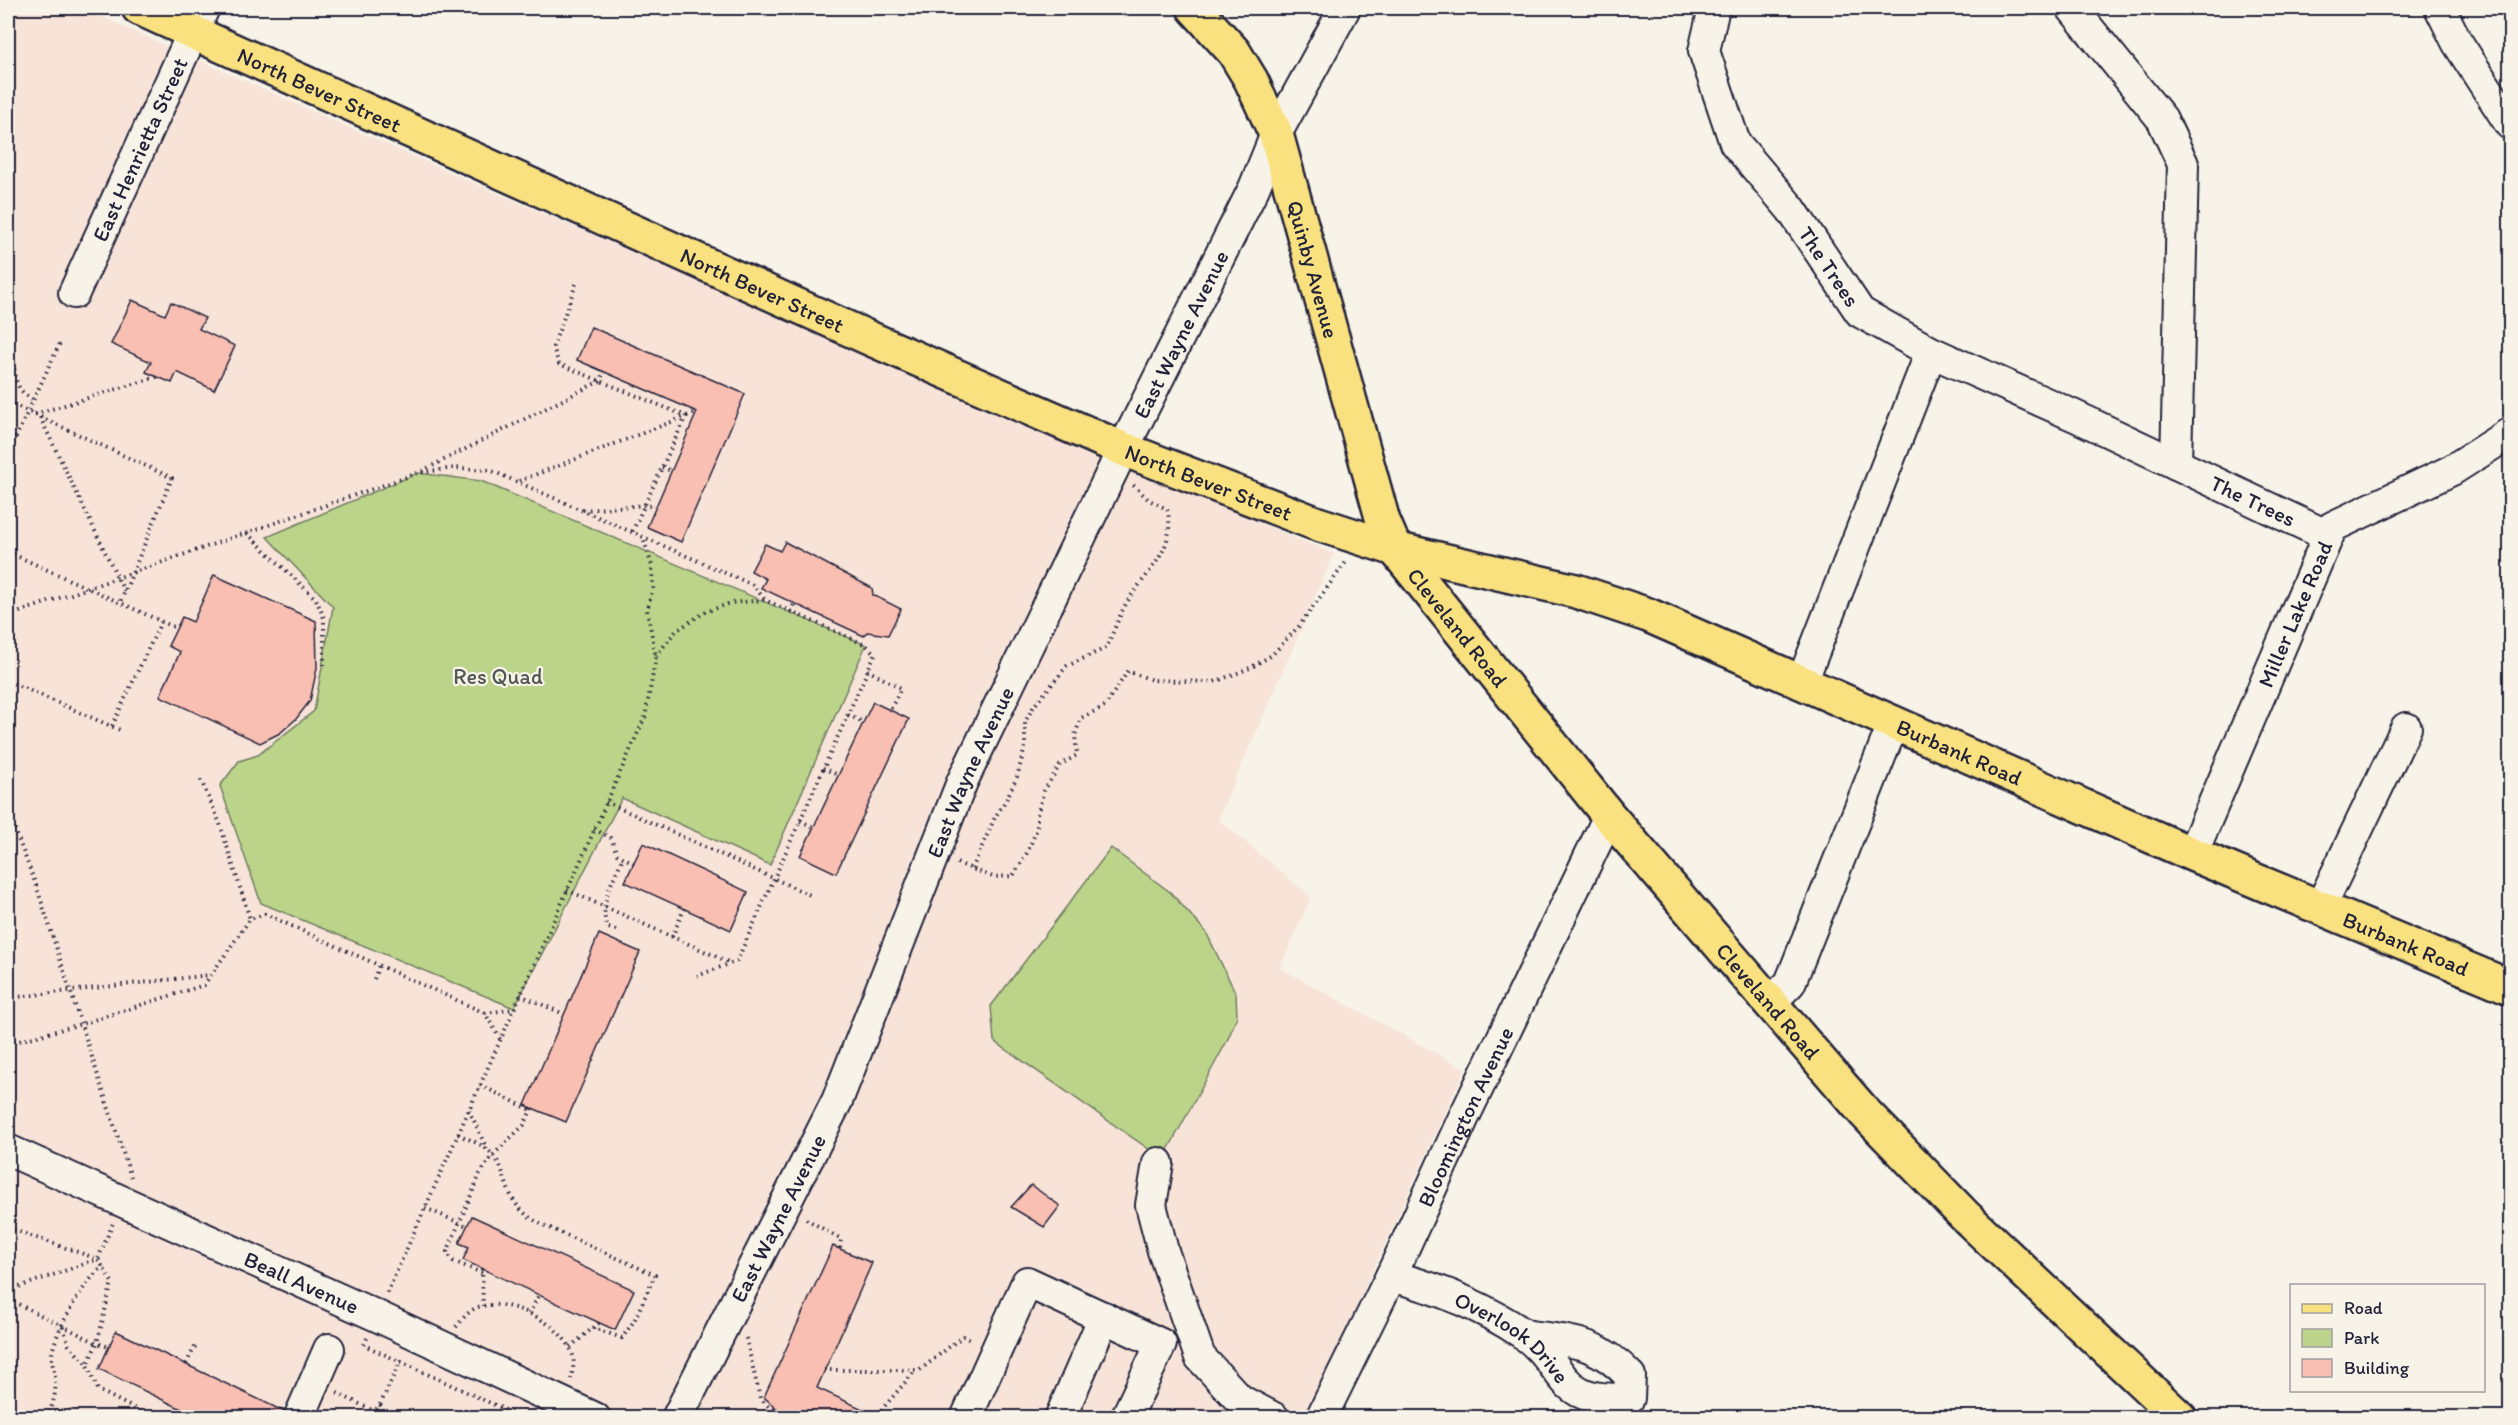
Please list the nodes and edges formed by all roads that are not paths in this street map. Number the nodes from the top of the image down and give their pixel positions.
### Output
1 (139, 8) edge
2 (1194, 8) edge
3 (1345, 8) edge
4 (1714, 8) edge
5 (2072, 8) edge
6 (2440, 8) edge
7 (197, 20) edge
8 (2511, 124) edge
9 (1276, 134) junction
10 (74, 293) dead end
11 (1931, 352) junction
12 (2511, 433) edge
13 (1125, 464) junction
14 (2176, 464) junction
15 (2328, 536) junction
16 (1395, 549) junction
17 (1802, 682) junction
18 (1894, 722) junction
19 (2406, 728) dead end
20 (1609, 816) junction
21 (2192, 854) junction
22 (2320, 908) junction
23 (2511, 987) edge
24 (1770, 1003) junction
25 (8, 1150) edge
26 (1158, 1163) dead end
27 (1391, 1276) junction
28 (1104, 1317) junction
29 (1524, 1335) junction
30 (329, 1349) dead end
31 (299, 1418) edge
32 (595, 1418) edge
33 (677, 1418) edge
34 (966, 1418) edge
35 (1060, 1418) edge
36 (1126, 1418) edge
37 (1274, 1418) edge
38 (1322, 1418) edge
39 (2180, 1418) edge

1 - 7 main road, North Bever Street
2 - 9 main road, Quinby Avenue
3 - 9 street, East Wayne Avenue
4 - 11 street, The Trees
5 - 14 street
6 - 8 street
7 - 10 street, East Henrietta Street
7 - 13 main road, North Bever Street
9 - 13 street, East Wayne Avenue
9 - 16 main road, Quinby Avenue
11 - 14 street, The Trees
11 - 17 street
12 - 15 street, Miller Lake Road
13 - 16 main road, North Bever Street
13 - 33 street, East Wayne Avenue
14 - 15 street, The Trees
15 - 21 street, Miller Lake Road
16 - 17 main road, Burbank Road
16 - 20 main road, Cleveland Road
17 - 18 main road, Burbank Road
18 - 21 main road, Burbank Road
18 - 24 street
19 - 22 street
20 - 24 main road, Cleveland Road
20 - 27 street, Bloomington Avenue
21 - 22 main road, Burbank Road
22 - 23 main road, Burbank Road
24 - 39 main road, Cleveland Road
25 - 32 street, Beall Avenue
26 - 37 street
27 - 29 street, Overlook Drive
27 - 38 street, Bloomington Avenue
28 - 34 street
28 - 35 street
28 - 36 street
29 - 29 street, Overlook Drive
30 - 31 street

